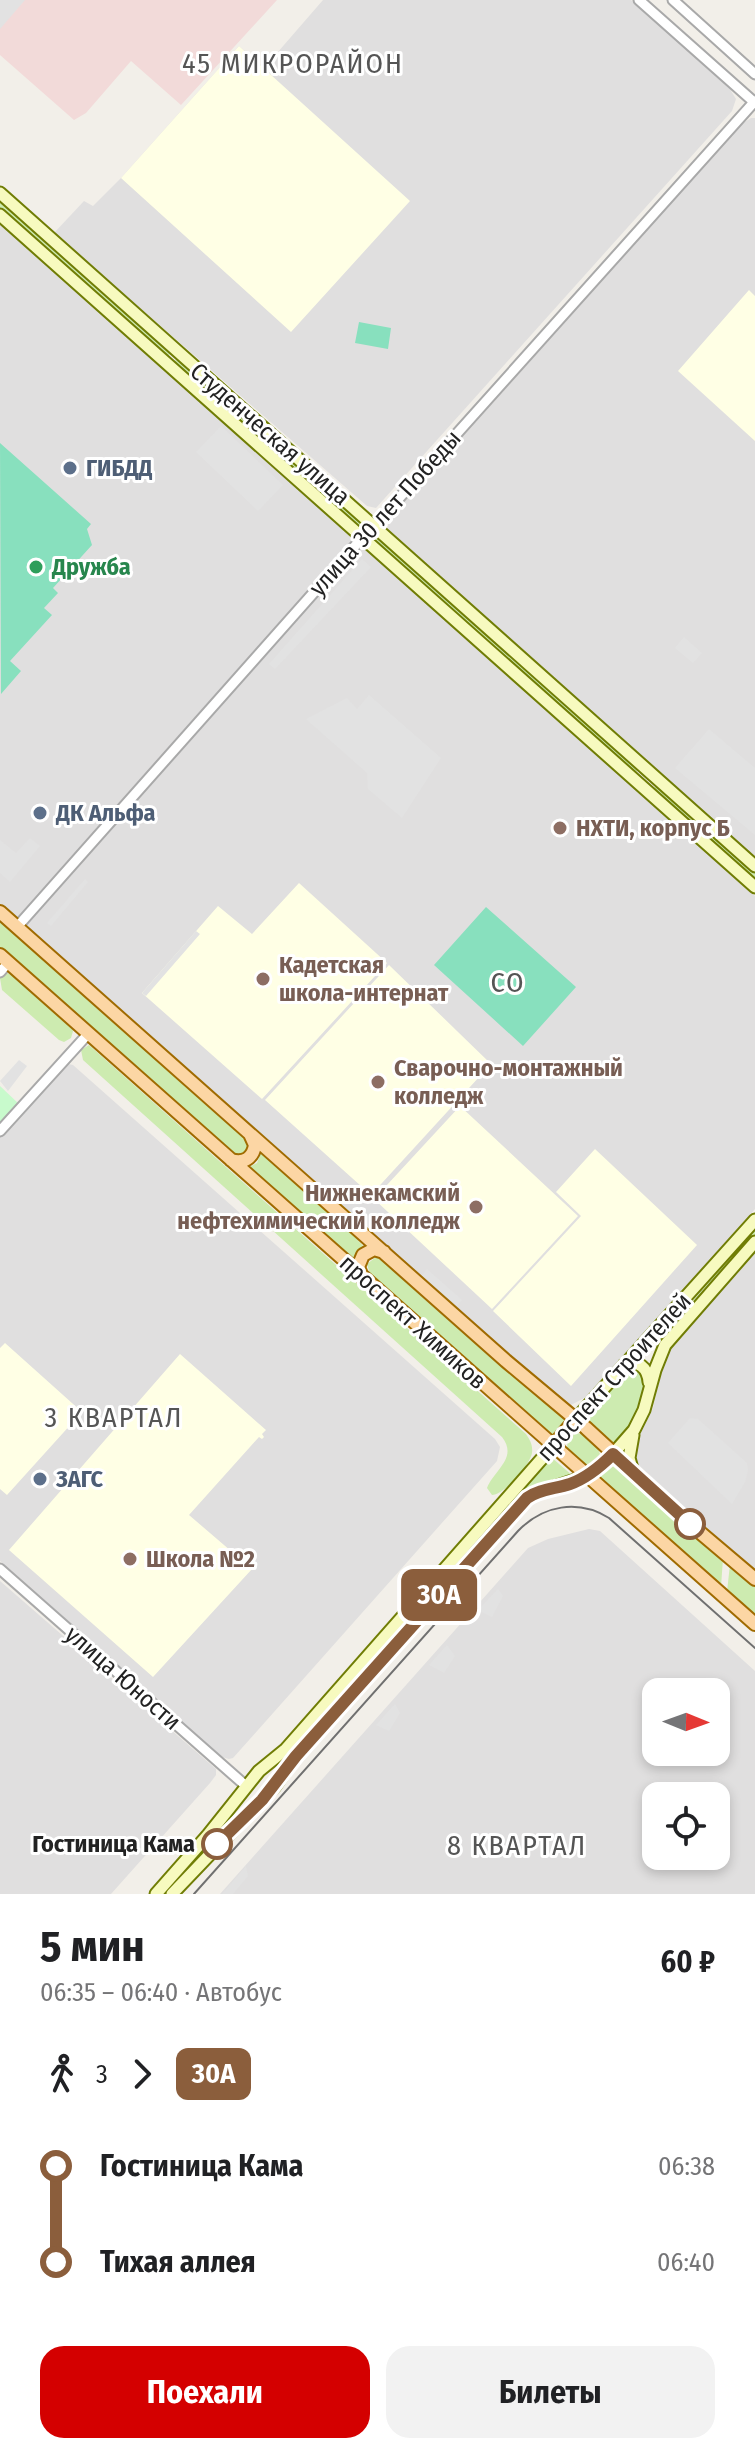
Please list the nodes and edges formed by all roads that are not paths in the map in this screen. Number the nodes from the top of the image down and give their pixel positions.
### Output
1 (639, 0) edge
2 (673, 0) edge
3 (755, 74) edge
4 (755, 102) edge
5 (0, 193) edge
6 (0, 215) edge
7 (181, 356) junction
8 (171, 367) junction
9 (287, 450) junction
10 (278, 463) junction
11 (375, 525) junction
12 (363, 537) junction
13 (644, 768) junction
14 (657, 778) junction
15 (636, 779) junction
16 (648, 790) junction
17 (755, 866) edge
18 (755, 887) edge
19 (0, 912) edge
20 (17, 927) junction
21 (3, 963) edge
22 (88, 1034) junction
23 (0, 1131) edge
24 (250, 1133) junction
25 (229, 1158) junction
26 (755, 1220) edge
27 (755, 1242) edge
28 (384, 1252) junction
29 (362, 1277) junction
30 (651, 1334) junction
31 (665, 1345) junction
32 (621, 1367) junction
33 (650, 1391) junction
34 (575, 1420) junction
35 (634, 1430) junction
36 (553, 1446) junction
37 (613, 1454) junction
38 (633, 1472) junction
39 (587, 1476) junction
40 (0, 1569) edge
41 (755, 1579) edge
42 (755, 1624) edge
43 (259, 1771) junction
44 (246, 1786) junction
45 (275, 1786) junction
46 (226, 1810) junction
47 (241, 1822) junction
48 (156, 1894) edge
49 (172, 1894) edge

1 - 4 street
2 - 3 street
4 - 11 street, улица 30 лет Победы
5 - 7 main road, Студенческая улица
6 - 8 main road, Студенческая улица
7 - 8 main road
7 - 9 main road, Студенческая улица
8 - 10 main road, Студенческая улица
9 - 10 main road
9 - 11 main road, Студенческая улица
10 - 12 main road, Студенческая улица
11 - 12 main road, улица 30 лет Победы
11 - 13 main road, Студенческая улица
12 - 15 main road, Студенческая улица
12 - 20 street, улица 30 лет Победы
13 - 14 main road, Студенческая улица
13 - 15 main road
14 - 16 main road
14 - 17 main road, Студенческая улица
15 - 16 main road, Студенческая улица
16 - 18 main road, Студенческая улица
19 - 20 main road, проспект Химиков
20 - 24 main road, проспект Химиков
21 - 22 main road, проспект Химиков
22 - 23 street
22 - 25 main road, проспект Химиков
24 - 25 main road
24 - 28 main road, проспект Химиков
25 - 29 main road, проспект Химиков
26 - 30 main road, проспект Строителей
27 - 31 main road, проспект Строителей
28 - 29 main road
28 - 34 main road, проспект Химиков
29 - 36 main road, проспект Химиков
30 - 31 main road
30 - 32 main road, проспект Строителей
31 - 33 main road, проспект Строителей
32 - 33 main road
32 - 34 main road, проспект Строителей
33 - 35 main road, проспект Строителей
34 - 36 main road, проспект Строителей
34 - 37 main road, проспект Химиков
35 - 37 main road, проспект Строителей
35 - 38 main road
36 - 39 main road, проспект Химиков
36 - 43 main road, проспект Строителей
37 - 38 main road, проспект Химиков
37 - 39 main road, проспект Строителей
38 - 41 main road, проспект Химиков
39 - 42 main road, проспект Химиков
39 - 45 main road, проспект Строителей
40 - 44 street, улица Юности
43 - 44 main road, проспект Строителей
43 - 45 main road
44 - 46 main road, проспект Строителей
45 - 47 main road, проспект Строителей
46 - 47 main road
46 - 48 main road, проспект Строителей
47 - 49 main road, проспект Строителей

